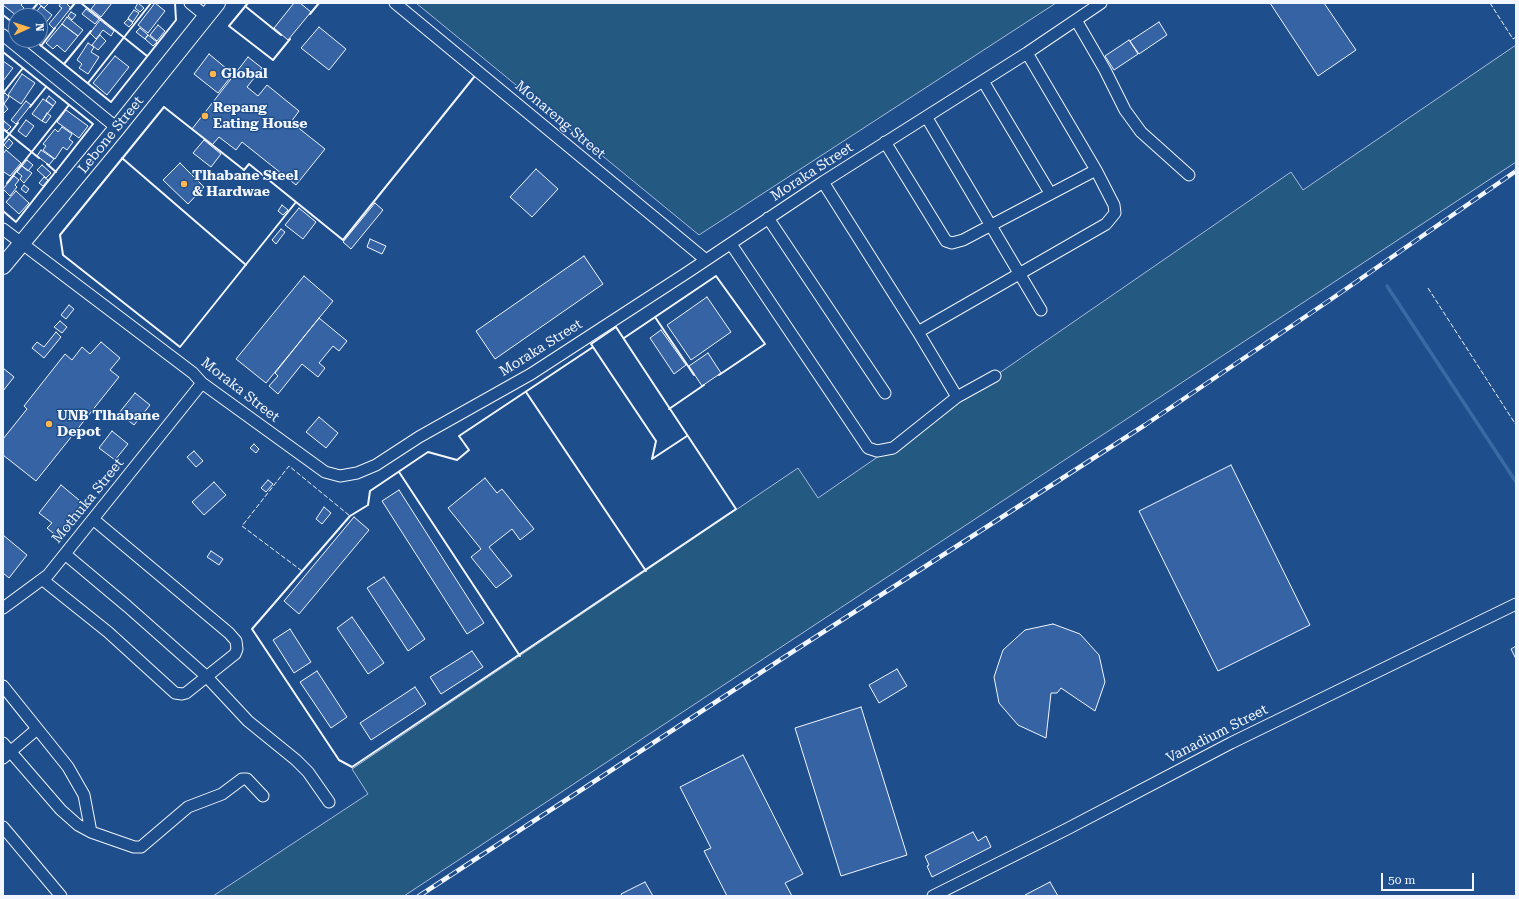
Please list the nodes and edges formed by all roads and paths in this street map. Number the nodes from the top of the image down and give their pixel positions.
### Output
1 (190, 3) edge
2 (217, 3) edge
3 (395, 3) edge
4 (1101, 3) edge
5 (206, 16) junction
6 (1076, 20) junction
7 (3, 36) edge
8 (1027, 53) junction
9 (983, 81) junction
10 (927, 118) junction
11 (117, 128) junction
12 (885, 142) junction
13 (1096, 170) junction
14 (1189, 175) dead end
15 (823, 182) junction
16 (1050, 193) junction
17 (768, 218) junction
18 (991, 224) junction
19 (3, 229) edge
20 (20, 244) junction
21 (731, 244) junction
22 (706, 260) junction
23 (3, 266) edge
24 (1020, 274) junction
25 (1041, 310) dead end
26 (918, 332) junction
27 (995, 376) dead end
28 (202, 383) junction
29 (885, 393) dead end
30 (957, 398) junction
31 (93, 519) junction
32 (65, 554) junction
33 (43, 580) junction
34 (1516, 604) edge
35 (3, 608) edge
36 (206, 676) junction
37 (3, 686) edge
38 (37, 729) junction
39 (3, 743) edge
40 (7, 755) edge
41 (263, 796) dead end
42 (329, 802) dead end
43 (3, 827) edge
44 (92, 832) junction
45 (61, 896) edge
46 (933, 896) edge

1 - 5 street
2 - 5 street, Lebone Street
3 - 22 street, Monareng Street
4 - 6 street, Moraka Street
5 - 11 street, Lebone Street
6 - 8 street, Moraka Street
6 - 14 street
7 - 11 street
8 - 9 street, Moraka Street
8 - 13 street
9 - 10 street, Moraka Street
9 - 16 street
10 - 12 street, Moraka Street
10 - 18 street
11 - 20 street, Lebone Street
12 - 15 street, Moraka Street
12 - 18 street
13 - 16 street
13 - 24 street
15 - 17 street, Moraka Street
15 - 26 street
16 - 18 street
17 - 21 street, Moraka Street
17 - 29 street
18 - 24 street
19 - 20 street, Moraka Street
20 - 23 street, Lebone Street
20 - 28 street, Moraka Street
21 - 22 street, Moraka Street
21 - 30 street
22 - 28 street, Moraka Street
24 - 25 street
24 - 26 street
26 - 30 street
27 - 30 street
28 - 31 street, Mothuka Street
31 - 32 street, Mothuka Street
31 - 36 street
32 - 33 street, Mothuka Street
32 - 36 street
33 - 35 street, Mothuka Street
33 - 36 street
34 - 46 street, Vanadium Street
36 - 42 street
37 - 38 street
38 - 40 street
38 - 44 street
39 - 40 street
40 - 44 street
41 - 44 street
43 - 45 street

